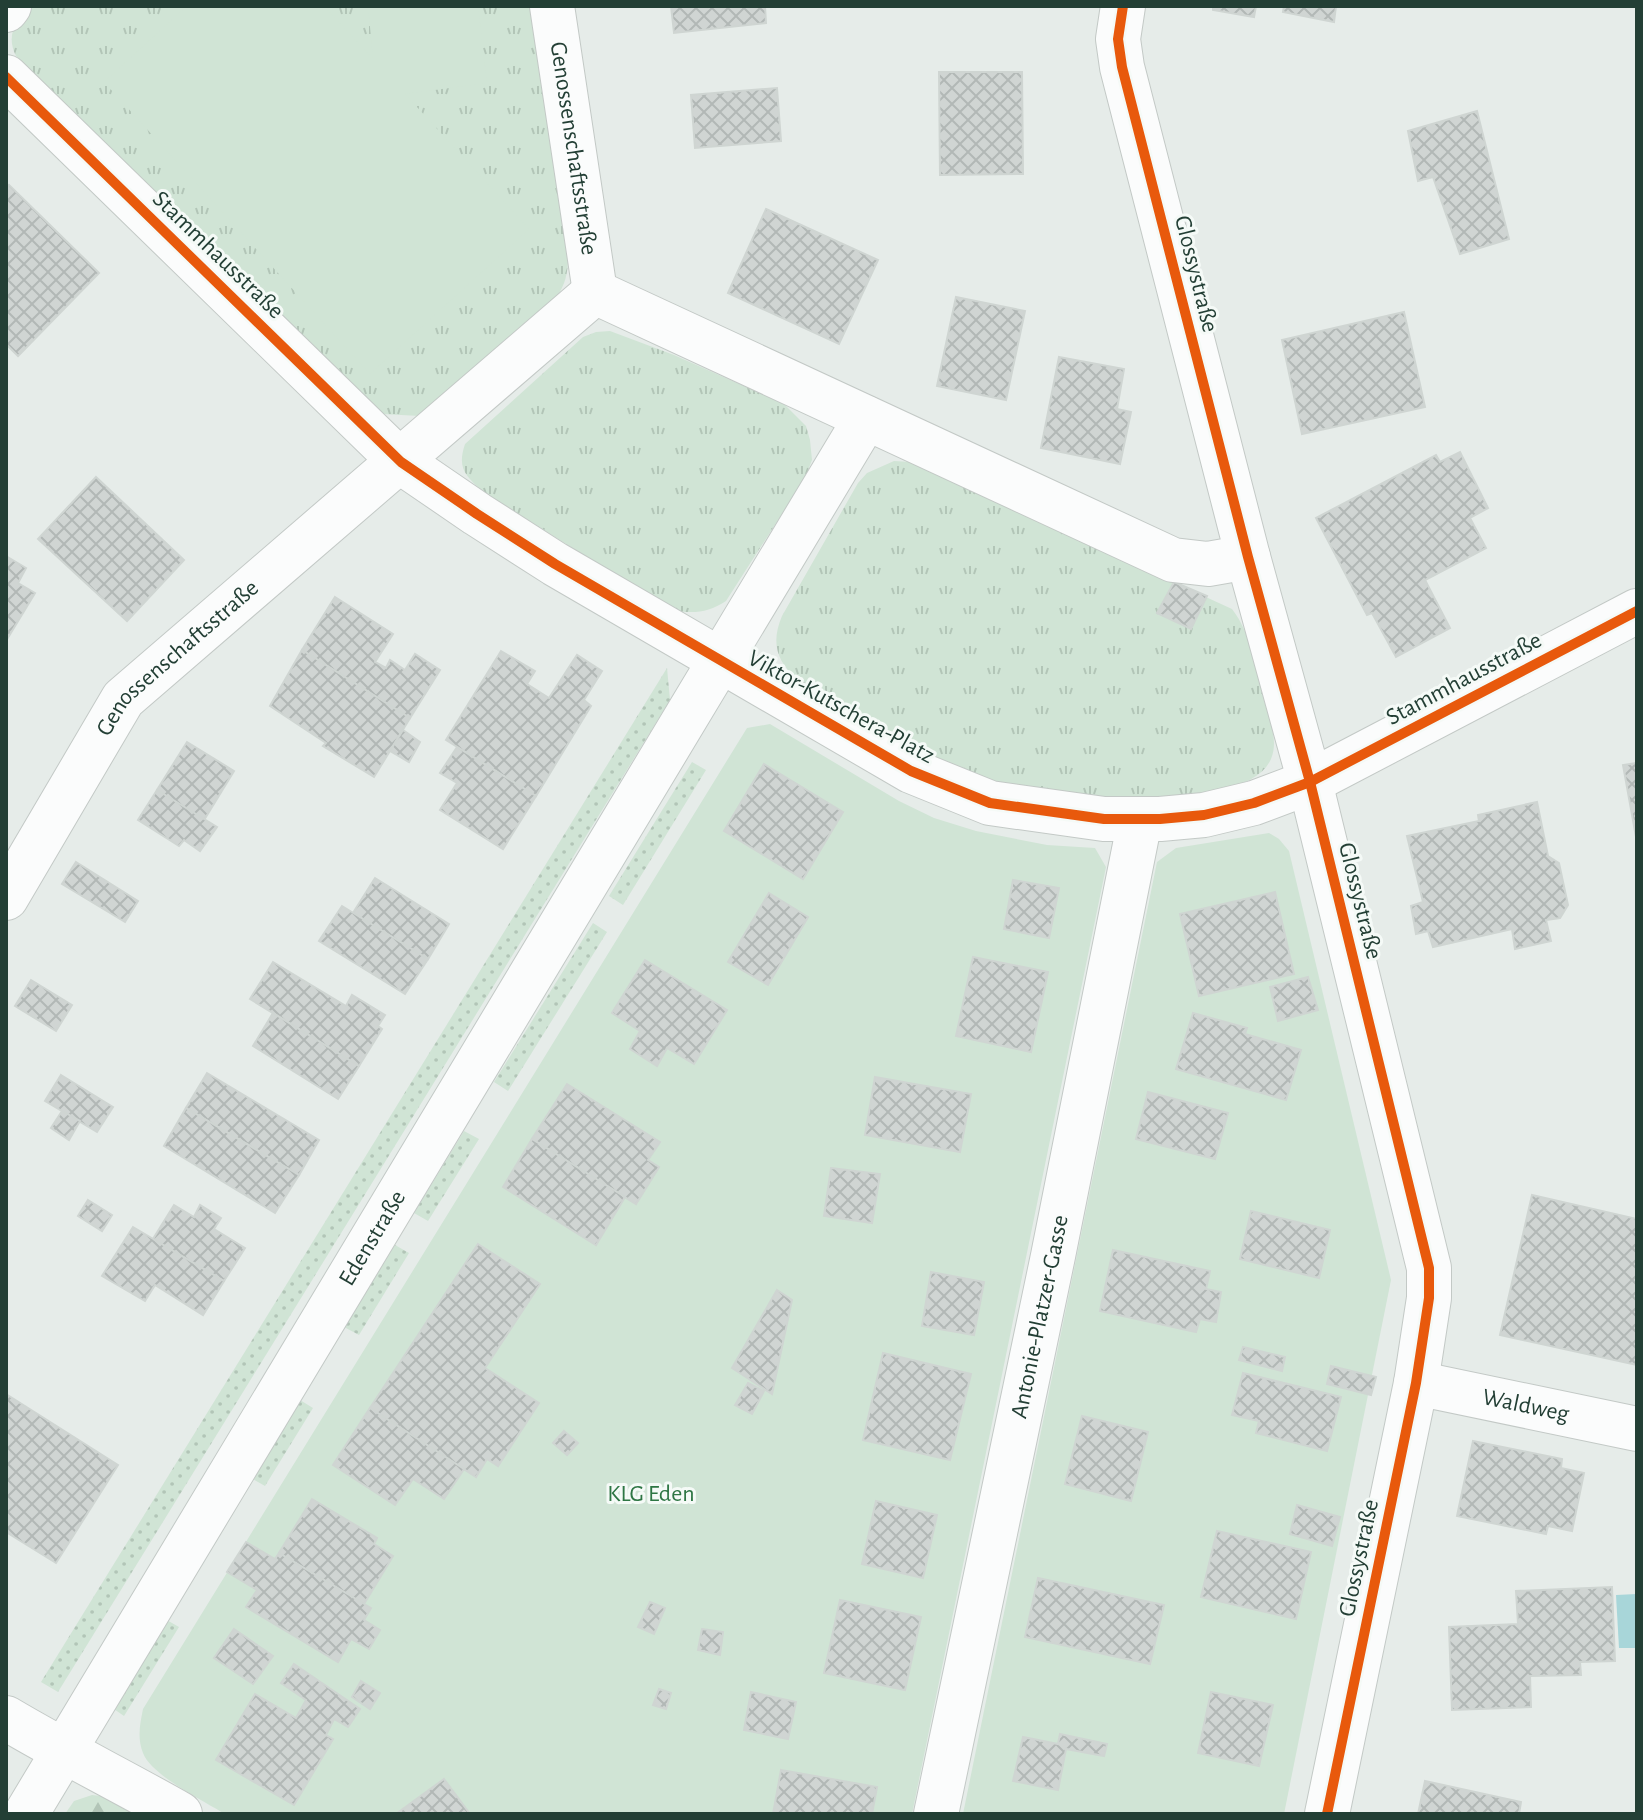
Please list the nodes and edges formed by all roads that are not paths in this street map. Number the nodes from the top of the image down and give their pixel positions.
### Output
1 (552, 6) edge
2 (1123, 6) edge
3 (6, 77) edge
4 (595, 292) junction
5 (866, 418) junction
6 (401, 462) junction
7 (1248, 557) junction
8 (1637, 611) edge
9 (721, 663) junction
10 (1310, 782) junction
11 (1140, 820) junction
12 (6, 898) edge
13 (1416, 1383) junction
14 (1637, 1429) edge
15 (6, 1718) edge
16 (62, 1752) junction
17 (26, 1814) edge
18 (180, 1814) edge
19 (936, 1814) edge
20 (1327, 1814) edge

1 - 4 street, Genossenschaftsstraße
2 - 7 street, Glossystraße
3 - 6 street, Stammhausstraße
4 - 5 street
4 - 6 street
5 - 7 street
5 - 9 street, Viktor-Kutschera-Platz
6 - 9 street, Viktor-Kutschera-Platz
6 - 12 street, Genossenschaftsstraße
7 - 10 street, Glossystraße
8 - 10 street, Stammhausstraße
9 - 11 street, Viktor-Kutschera-Platz
9 - 16 street, Edenstraße
10 - 11 street, Viktor-Kutschera-Platz
10 - 13 street, Glossystraße
11 - 19 street, Antonie-Platzer-Gasse
13 - 14 street, Waldweg
13 - 20 street, Glossystraße
15 - 16 street
16 - 17 street, Edenstraße
16 - 18 street

